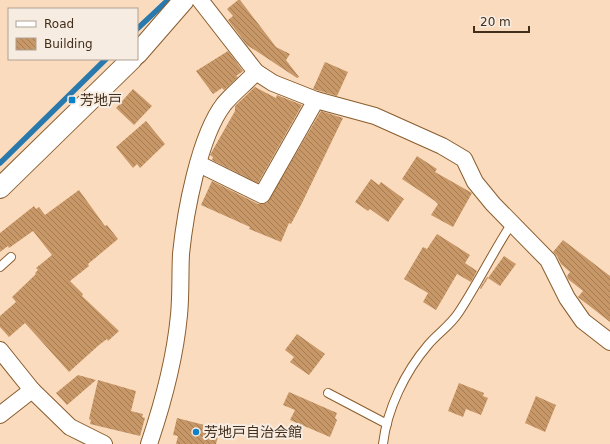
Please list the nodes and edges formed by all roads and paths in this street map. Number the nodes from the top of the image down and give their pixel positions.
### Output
1 (184, 0) edge
2 (200, 0) edge
3 (138, 53) edge
4 (131, 60) edge
5 (256, 72) junction
6 (316, 100) junction
7 (199, 164) junction
8 (0, 188) edge
9 (512, 223) junction
10 (12, 257) dead end
11 (0, 267) edge
12 (610, 342) edge
13 (0, 350) edge
14 (32, 390) junction
15 (328, 393) dead end
16 (0, 415) edge
17 (387, 424) junction
18 (104, 444) edge
19 (149, 444) edge
20 (382, 444) edge

1 - 3 street
2 - 5 street
4 - 8 street
5 - 6 street
5 - 7 street
6 - 7 street
6 - 9 street
7 - 19 street
9 - 12 street
9 - 17 lane
10 - 11 lane
13 - 14 street
14 - 16 street
14 - 18 street
15 - 17 lane
17 - 20 lane

